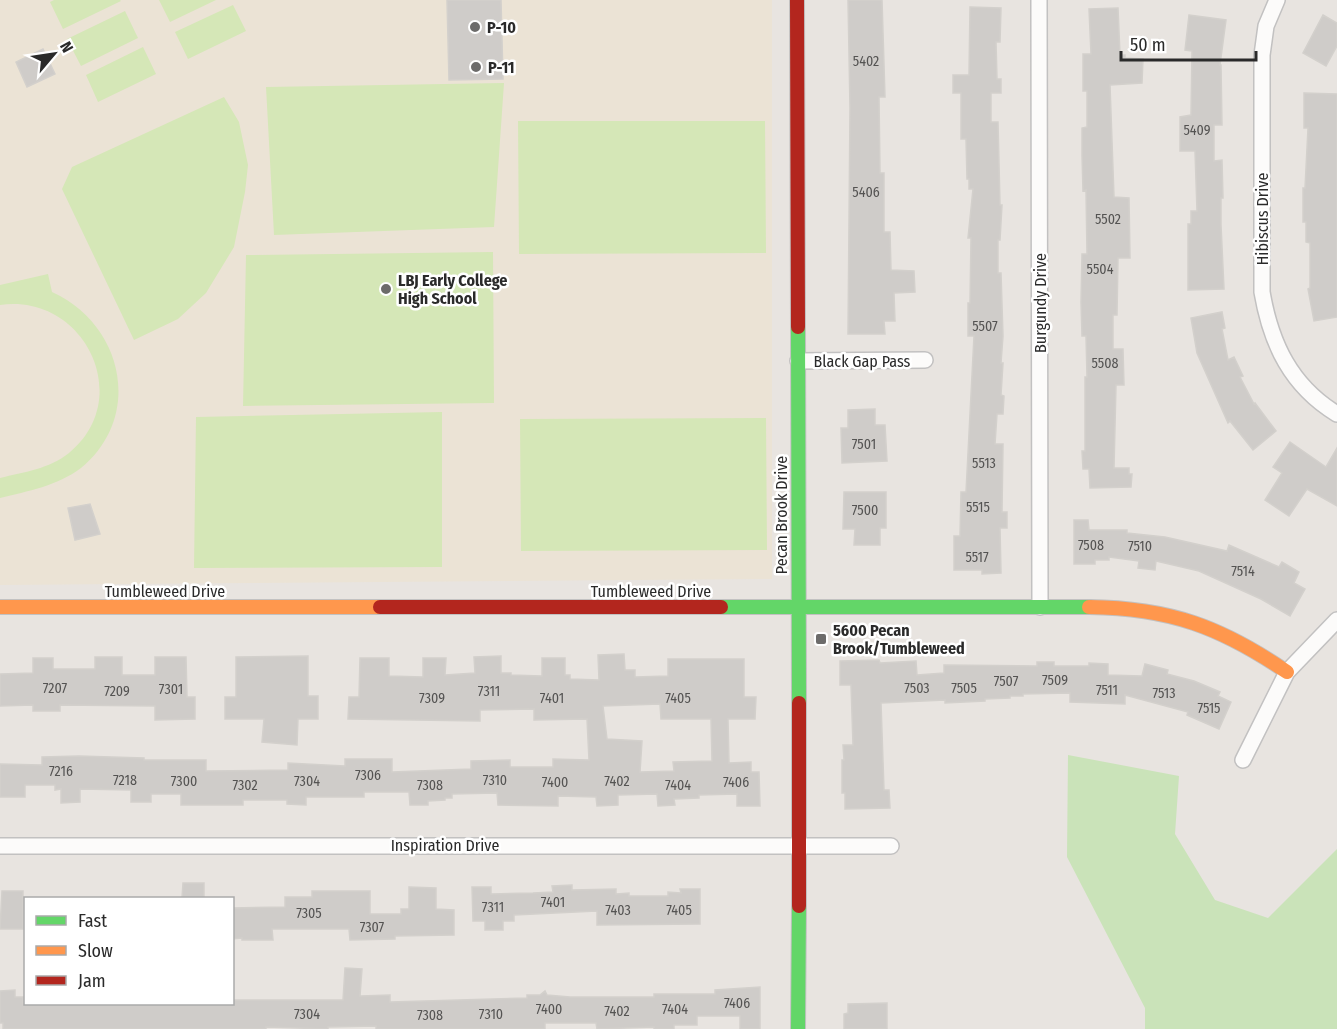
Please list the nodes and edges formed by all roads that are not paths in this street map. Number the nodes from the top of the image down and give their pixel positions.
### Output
1 (797, 0) edge
2 (1039, 0) edge
3 (1277, 0) edge
4 (926, 360) dead end
5 (798, 361) junction
6 (1337, 414) edge
7 (0, 607) edge
8 (1041, 607) junction
9 (798, 608) junction
10 (1337, 620) edge
11 (1287, 672) junction
12 (1244, 760) dead end
13 (0, 846) edge
14 (799, 846) junction
15 (891, 846) dead end
16 (798, 1029) edge

1 - 5 street, Pecan Brook Drive
2 - 8 street, Burgundy Drive
3 - 6 street, Hibiscus Drive
4 - 5 street, Black Gap Pass
5 - 9 street, Pecan Brook Drive
7 - 9 street, Tumbleweed Drive
8 - 9 street, Tumbleweed Drive
8 - 11 street, Tumbleweed Drive
9 - 14 street, Pecan Brook Drive
10 - 11 street
11 - 12 street
13 - 14 street, Inspiration Drive
14 - 15 street, Inspiration Drive
14 - 16 street, Pecan Brook Drive

